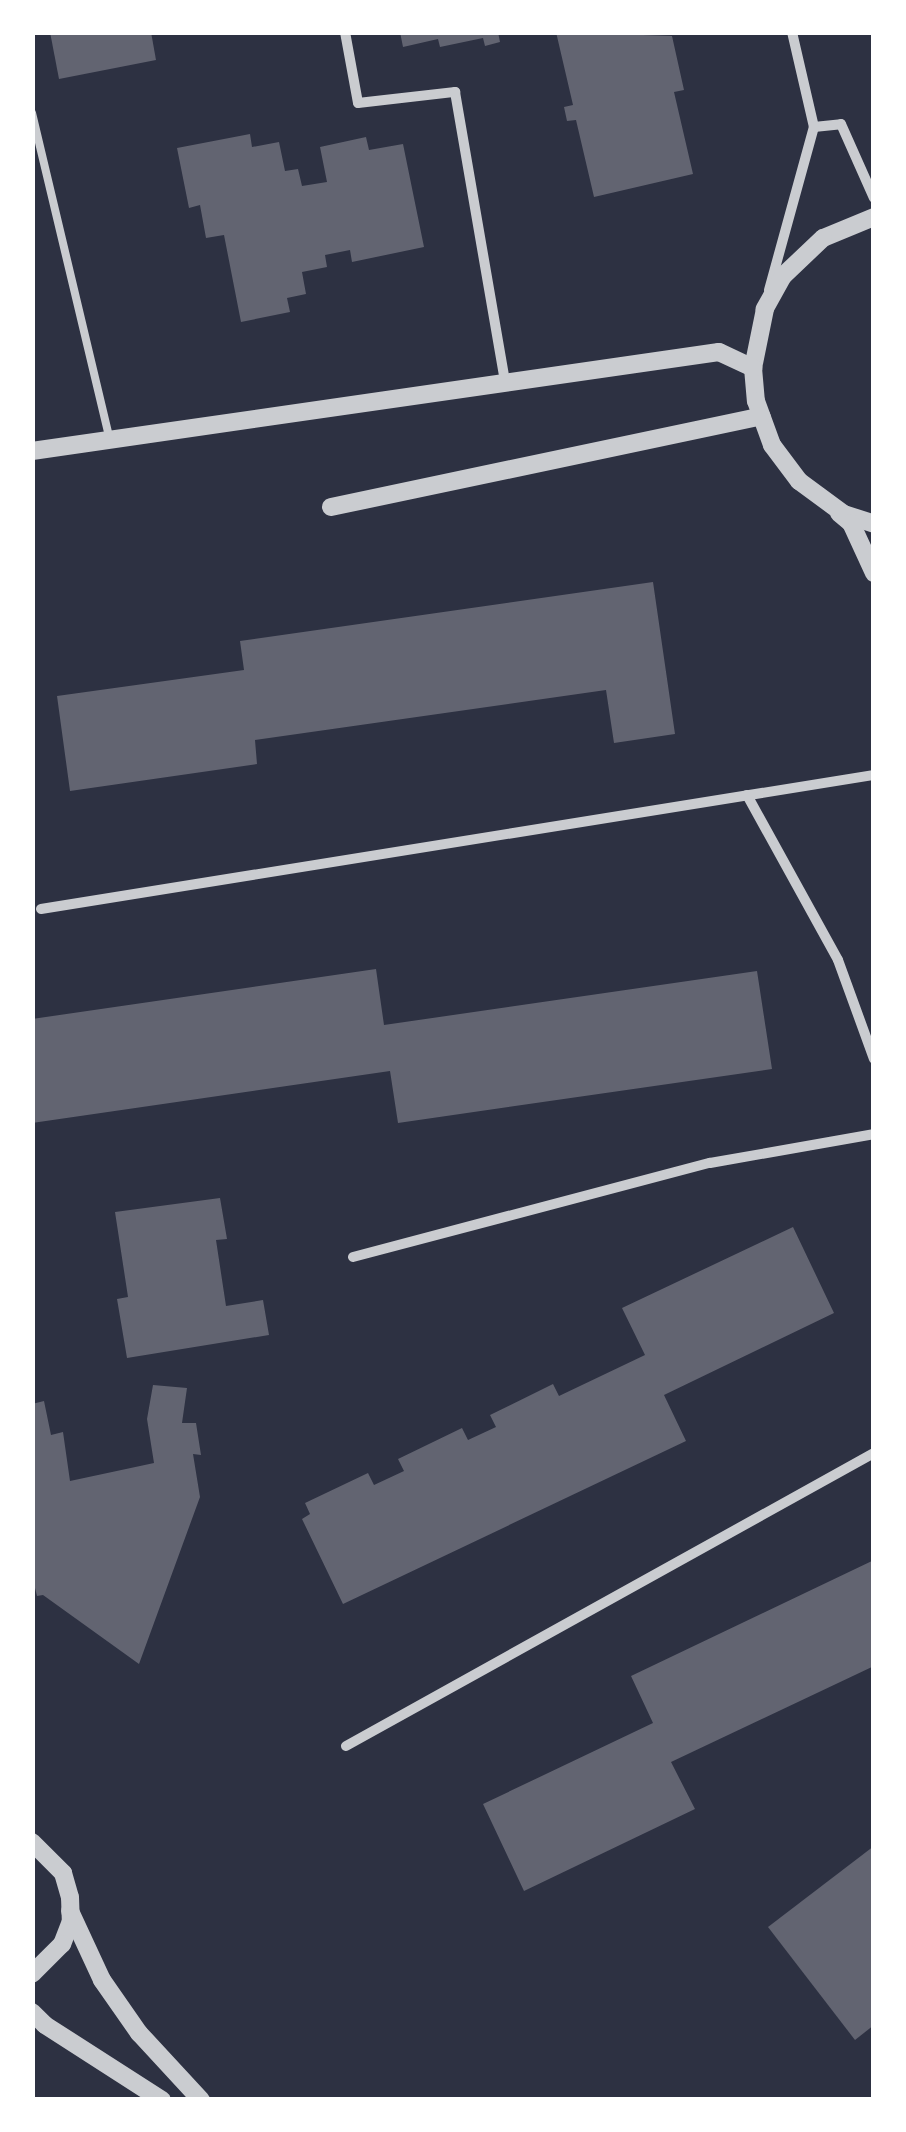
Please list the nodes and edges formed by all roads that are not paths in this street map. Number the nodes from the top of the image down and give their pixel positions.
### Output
1 (345, 32) edge
2 (792, 32) edge
3 (32, 113) edge
4 (814, 127) junction
5 (874, 198) edge
6 (874, 216) edge
7 (764, 309) junction
8 (752, 368) junction
9 (504, 380) junction
10 (761, 416) junction
11 (110, 440) junction
12 (32, 451) edge
13 (799, 481) junction
14 (332, 507) dead end
15 (874, 524) edge
16 (874, 573) edge
17 (874, 775) edge
18 (746, 795) junction
19 (41, 909) dead end
20 (874, 1059) edge
21 (874, 1134) edge
22 (352, 1257) dead end
23 (874, 1453) edge
24 (346, 1746) dead end
25 (32, 1842) edge
26 (70, 1911) junction
27 (32, 1974) edge
28 (32, 2012) edge
29 (162, 2100) edge
30 (201, 2100) edge

1 - 9 street
2 - 4 street
3 - 11 lane
4 - 5 street
4 - 7 street
6 - 7 street
7 - 8 street
8 - 9 street
8 - 10 street
9 - 11 street
10 - 13 street
10 - 14 street
11 - 12 street
13 - 15 street
13 - 16 street
17 - 18 street
18 - 19 street
18 - 20 street
21 - 22 street
23 - 24 street
25 - 26 street
26 - 27 street
26 - 30 street
28 - 29 street

